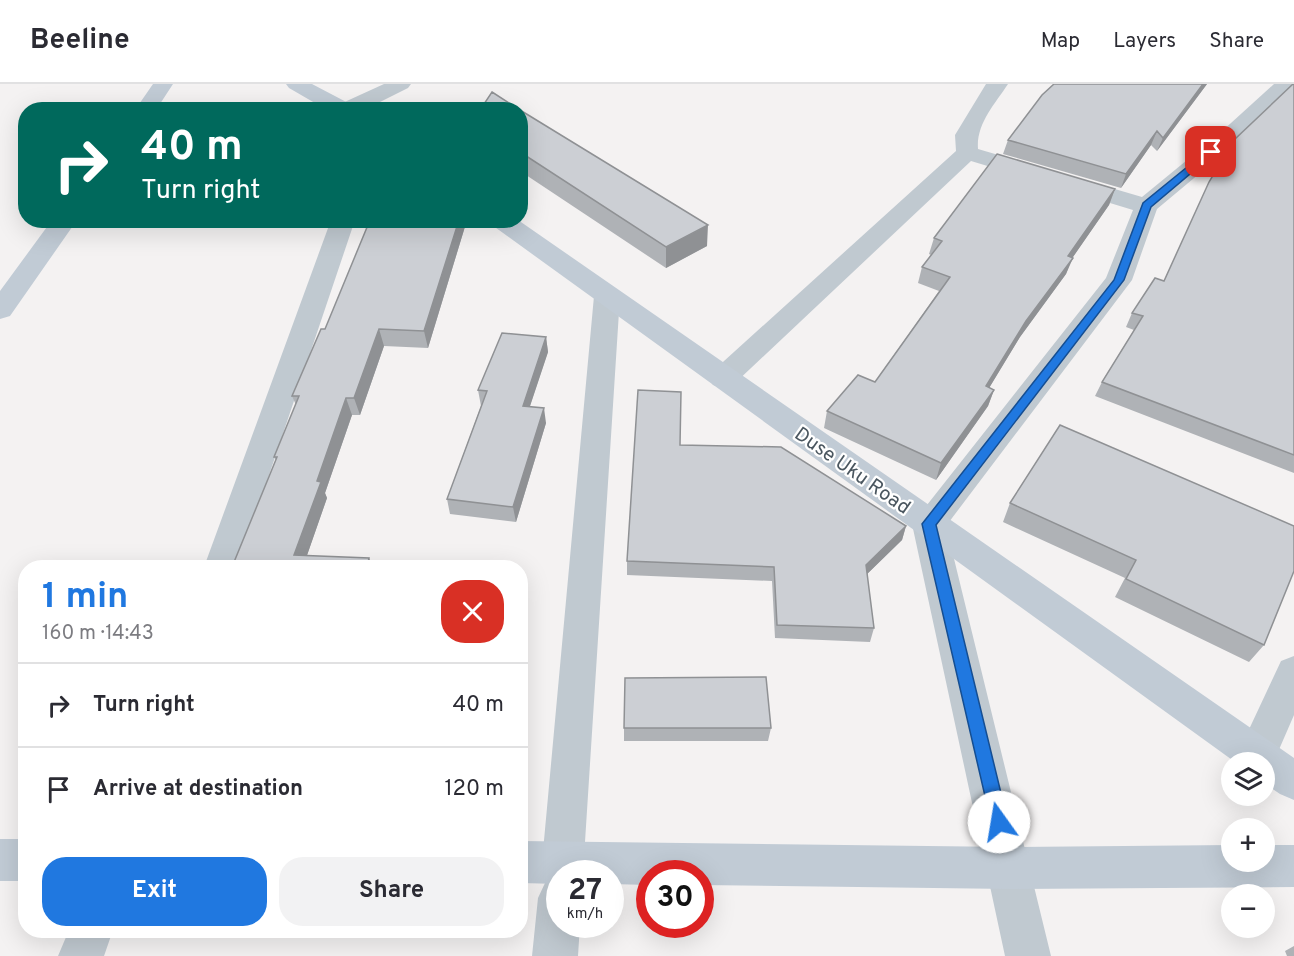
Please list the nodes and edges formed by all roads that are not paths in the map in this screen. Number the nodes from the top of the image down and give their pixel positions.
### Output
1 (163, 84) edge
2 (296, 84) edge
3 (401, 84) edge
4 (998, 84) edge
5 (1286, 84) edge
6 (151, 102) edge
7 (330, 102) edge
8 (362, 102) edge
9 (967, 153) junction
10 (1146, 206) junction
11 (58, 228) edge
12 (340, 228) edge
13 (512, 228) edge
14 (607, 296) junction
15 (0, 310) edge
16 (723, 378) junction
17 (929, 524) junction
18 (223, 560) edge
19 (1294, 672) edge
20 (1253, 752) edge
21 (1258, 752) edge
22 (1275, 768) edge
23 (1294, 781) edge
24 (0, 860) edge
25 (18, 860) edge
26 (562, 860) edge
27 (528, 865) edge
28 (1294, 866) edge
29 (1010, 868) junction
30 (546, 872) edge
31 (624, 877) edge
32 (88, 938) edge
33 (556, 938) edge
34 (81, 956) edge
35 (555, 956) edge
36 (1028, 956) edge

1 - 6 street
2 - 7 street
3 - 8 street
4 - 9 street
5 - 10 street
9 - 10 street
9 - 16 street
10 - 17 street
11 - 15 street
12 - 18 street
13 - 14 street, Duse Uku Road
14 - 16 street, Duse Uku Road
14 - 26 street
16 - 17 street, Duse Uku Road
17 - 20 street, Duse Uku Road
17 - 29 street
19 - 21 street
22 - 23 street, Duse Uku Road
24 - 25 street
27 - 30 street
28 - 29 street
29 - 31 street
29 - 36 street
32 - 34 street
33 - 35 street

